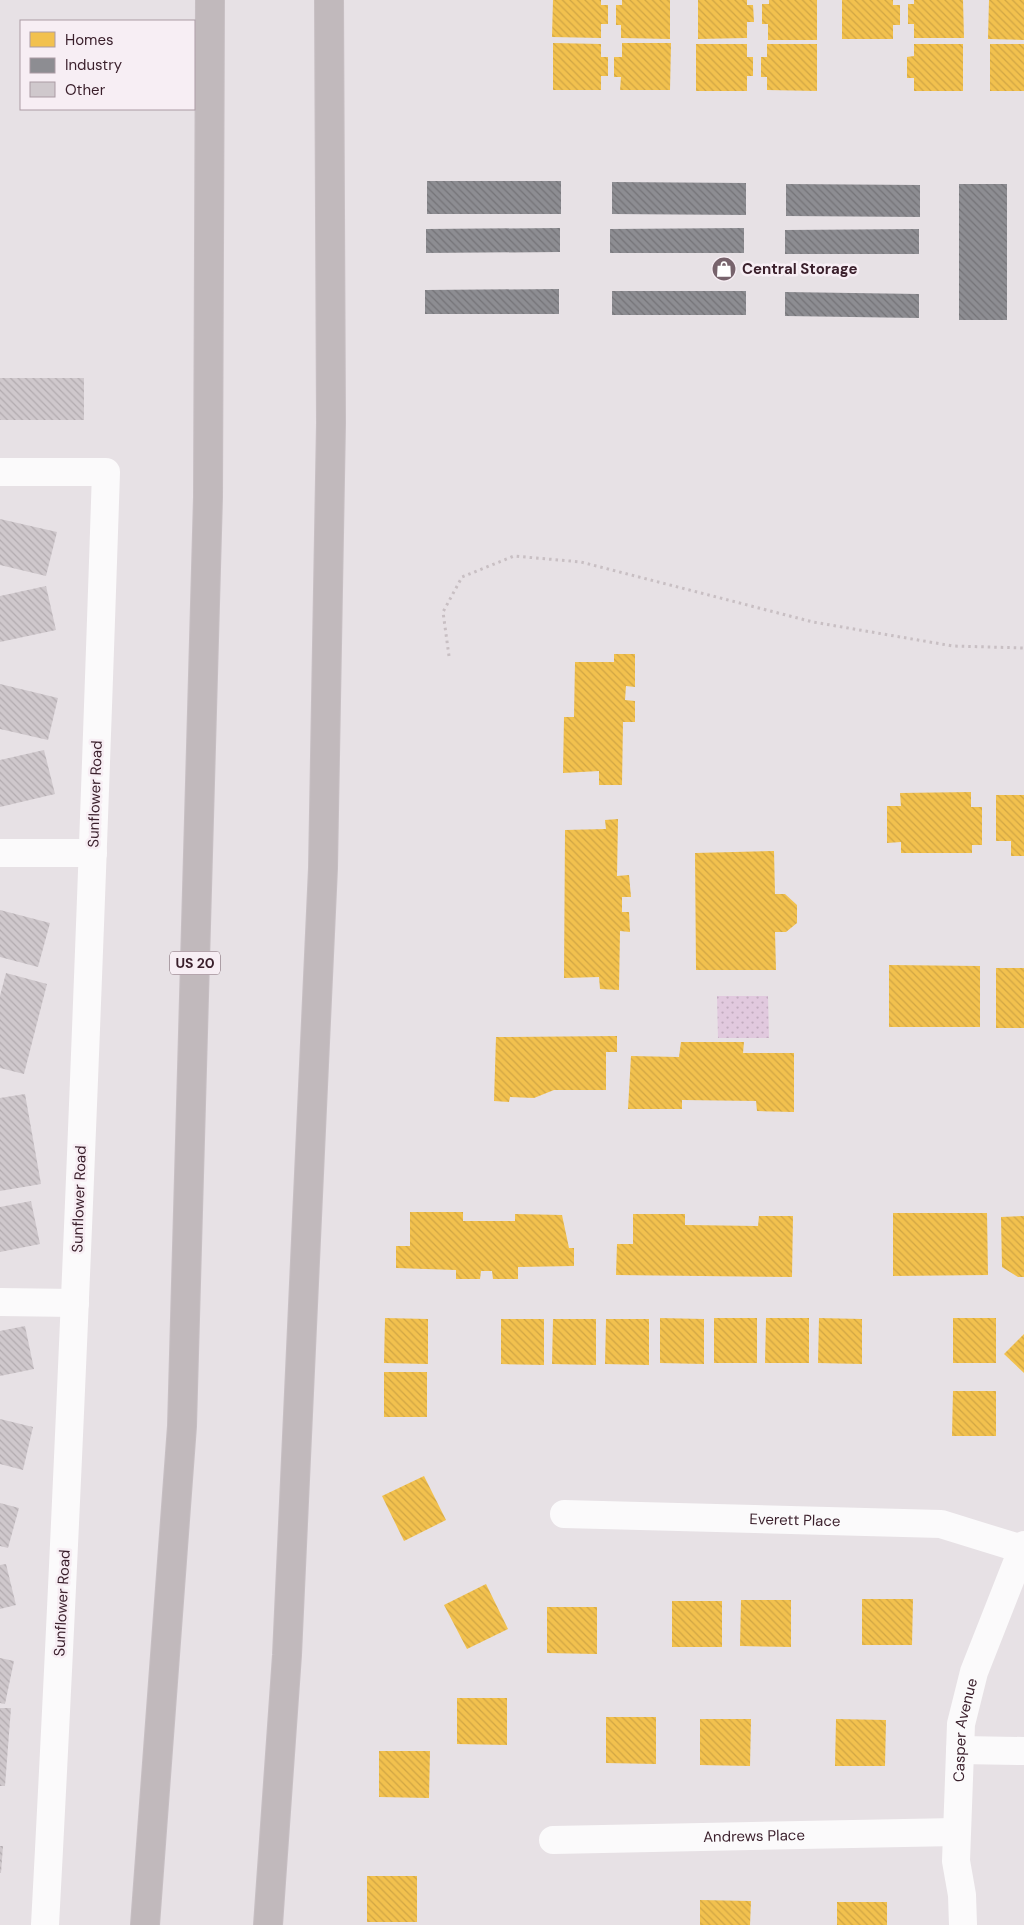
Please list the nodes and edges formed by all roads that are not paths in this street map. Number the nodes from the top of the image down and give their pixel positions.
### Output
1 (210, 0) edge
2 (329, 0) edge
3 (0, 472) edge
4 (0, 853) edge
5 (93, 853) junction
6 (0, 1302) edge
7 (75, 1302) junction
8 (564, 1514) dead end
9 (1023, 1547) edge
10 (960, 1750) junction
11 (1024, 1751) edge
12 (956, 1832) junction
13 (553, 1840) dead end
14 (46, 1925) edge
15 (145, 1925) edge
16 (268, 1925) edge
17 (963, 1925) edge

1 - 15 highway, US 20
2 - 16 highway
3 - 5 street, Sunflower Road
4 - 5 street
5 - 7 street, Sunflower Road
6 - 7 street
7 - 14 street, Sunflower Road
8 - 9 street, Everett Place
9 - 10 street, Casper Avenue
10 - 11 street
10 - 12 street, Casper Avenue
12 - 13 street, Andrews Place
12 - 17 street, Casper Avenue

